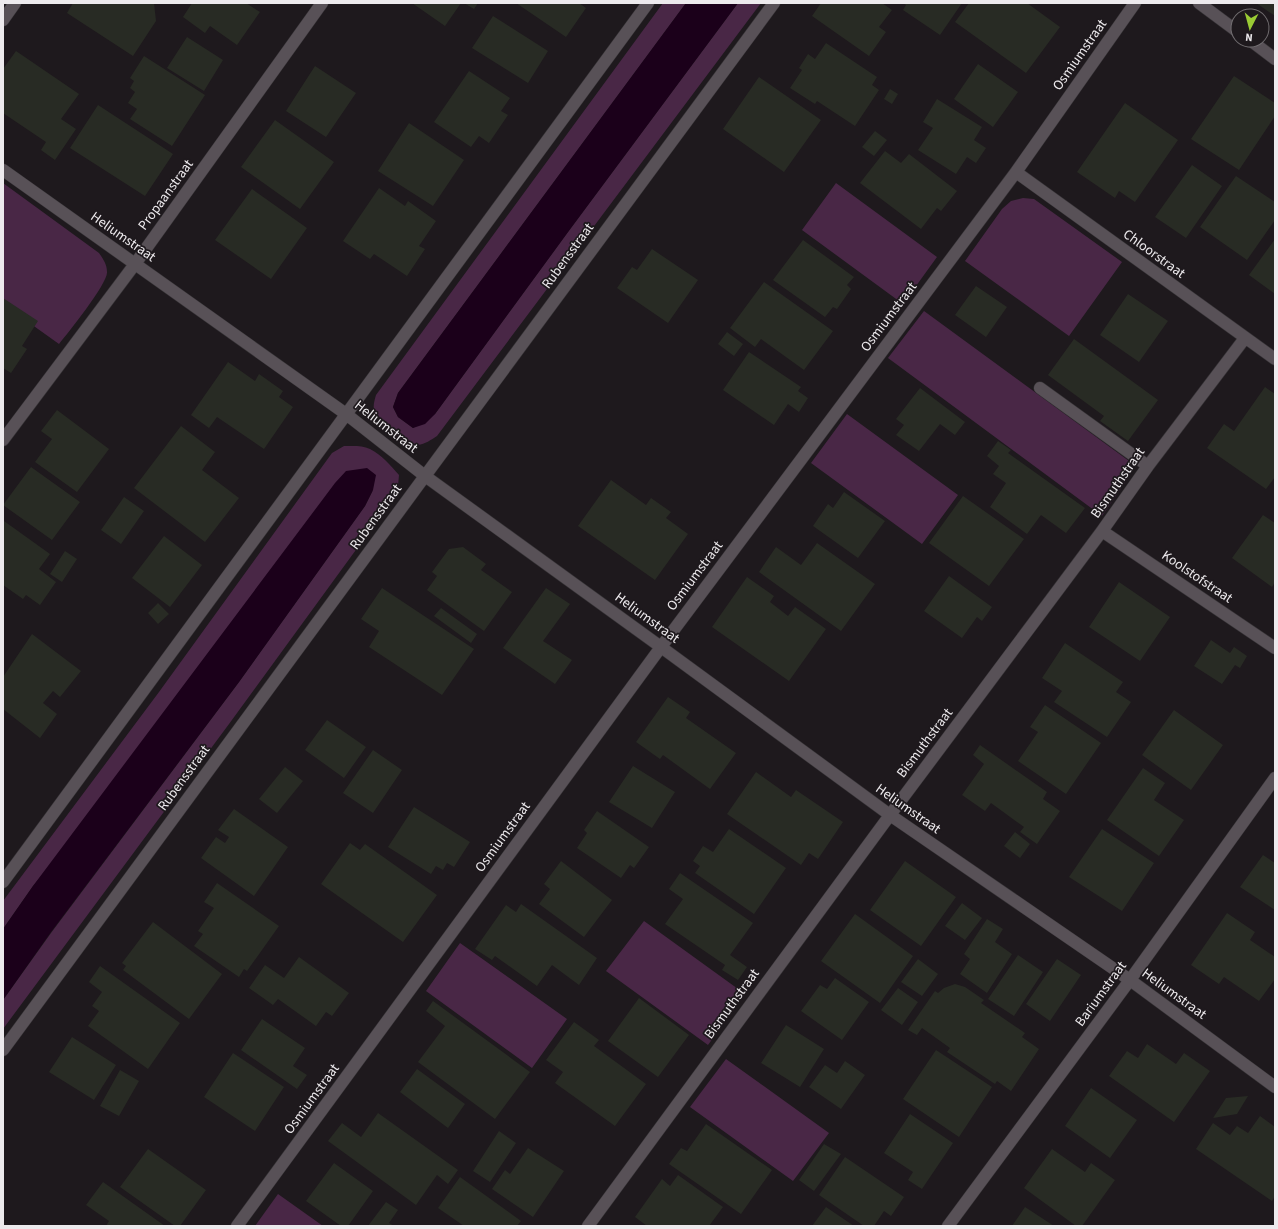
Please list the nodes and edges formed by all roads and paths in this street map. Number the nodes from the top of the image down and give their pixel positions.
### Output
1 (15, 3) edge
2 (322, 3) edge
3 (648, 3) edge
4 (774, 3) edge
5 (1135, 3) edge
6 (1199, 3) edge
7 (3, 20) edge
8 (1230, 26) edge
9 (1261, 48) edge
10 (1275, 59) edge
11 (3, 170) edge
12 (1016, 172) junction
13 (135, 264) junction
14 (1245, 338) junction
15 (1275, 359) edge
16 (1040, 388) dead end
17 (346, 414) junction
18 (3, 440) edge
19 (1148, 466) junction
20 (424, 476) junction
21 (1102, 531) junction
22 (661, 647) junction
23 (1275, 648) edge
24 (1275, 778) edge
25 (890, 815) junction
26 (3, 882) edge
27 (1130, 980) junction
28 (3, 1050) edge
29 (1275, 1087) edge
30 (237, 1226) edge
31 (588, 1226) edge
32 (948, 1226) edge

1 - 7 street
2 - 13 street, Propaanstraat
3 - 17 street
4 - 20 street, Rubensstraat
5 - 12 street, Osmiumstraat
6 - 8 street
9 - 10 street
11 - 13 street, Heliumstraat
12 - 14 street, Chloorstraat
12 - 22 street, Osmiumstraat
13 - 17 street, Heliumstraat
13 - 18 street, Propaanstraat
14 - 15 street, Chloorstraat
14 - 19 street, Bismuthstraat
16 - 19 street
17 - 20 street, Heliumstraat
17 - 26 street
19 - 21 street, Bismuthstraat
20 - 22 street, Heliumstraat
20 - 28 street, Rubensstraat
21 - 23 street, Koolstofstraat
21 - 25 street, Bismuthstraat
22 - 25 street, Heliumstraat
22 - 30 street, Osmiumstraat
24 - 27 street, Bariumstraat
25 - 27 street, Heliumstraat
25 - 31 street, Bismuthstraat
27 - 29 street, Heliumstraat
27 - 32 street, Bariumstraat

